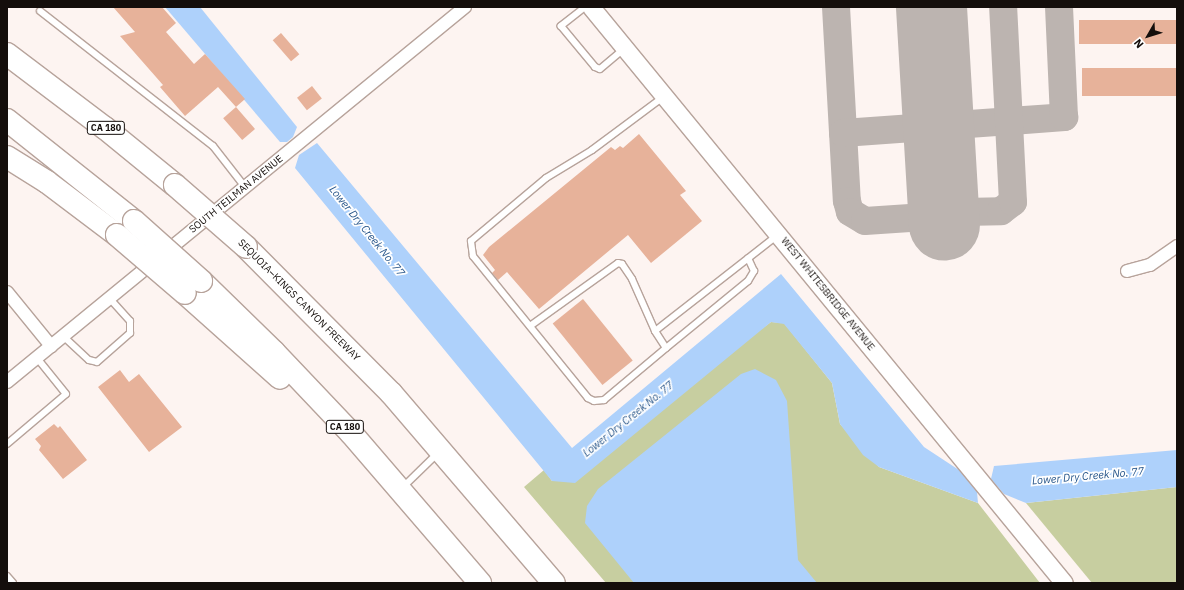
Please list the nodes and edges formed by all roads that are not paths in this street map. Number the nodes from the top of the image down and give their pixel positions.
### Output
1 (465, 7) edge
2 (585, 7) edge
3 (591, 7) edge
4 (40, 11) dead end
5 (625, 48) junction
6 (7, 53) edge
7 (664, 96) junction
8 (7, 120) edge
9 (7, 157) edge
10 (245, 187) junction
11 (778, 234) junction
12 (1177, 246) edge
13 (748, 258) junction
14 (1127, 271) dead end
15 (193, 287) junction
16 (7, 292) edge
17 (109, 298) junction
18 (530, 326) junction
19 (655, 331) junction
20 (63, 336) junction
21 (51, 346) junction
22 (666, 348) junction
23 (37, 358) junction
24 (7, 382) edge
25 (7, 444) edge
26 (441, 451) junction
27 (400, 490) junction
28 (7, 576) edge
29 (13, 583) edge
30 (473, 583) edge
31 (480, 583) edge
32 (554, 583) edge
33 (1064, 583) edge

1 - 10 street, SOUTH TEILMAN AVENUE
2 - 5 lane
3 - 5 main road, WEST WHITESBRIDGE AVENUE
4 - 10 lane
5 - 7 main road, WEST WHITESBRIDGE AVENUE
6 - 26 highway, SEQUOIA–KINGS CANYON FREEWAY / CA 180, bridge
7 - 11 main road, WEST WHITESBRIDGE AVENUE
7 - 18 lane
8 - 15 highway, CA 180, bridge
9 - 15 highway, bridge
10 - 17 street, SOUTH TEILMAN AVENUE
11 - 13 lane
11 - 33 main road, WEST WHITESBRIDGE AVENUE
12 - 14 street
13 - 19 lane
13 - 22 lane
15 - 27 highway, CA 180
15 - 30 highway
16 - 21 street
17 - 20 street, SOUTH TEILMAN AVENUE
17 - 20 lane
18 - 19 lane
18 - 22 lane
19 - 22 lane
20 - 21 street, SOUTH TEILMAN AVENUE
21 - 23 street, SOUTH TEILMAN AVENUE
23 - 24 street, SOUTH TEILMAN AVENUE
23 - 25 lane
26 - 27 lane
26 - 32 highway, SEQUOIA–KINGS CANYON FREEWAY / CA 180
27 - 31 highway, CA 180
28 - 29 lane

